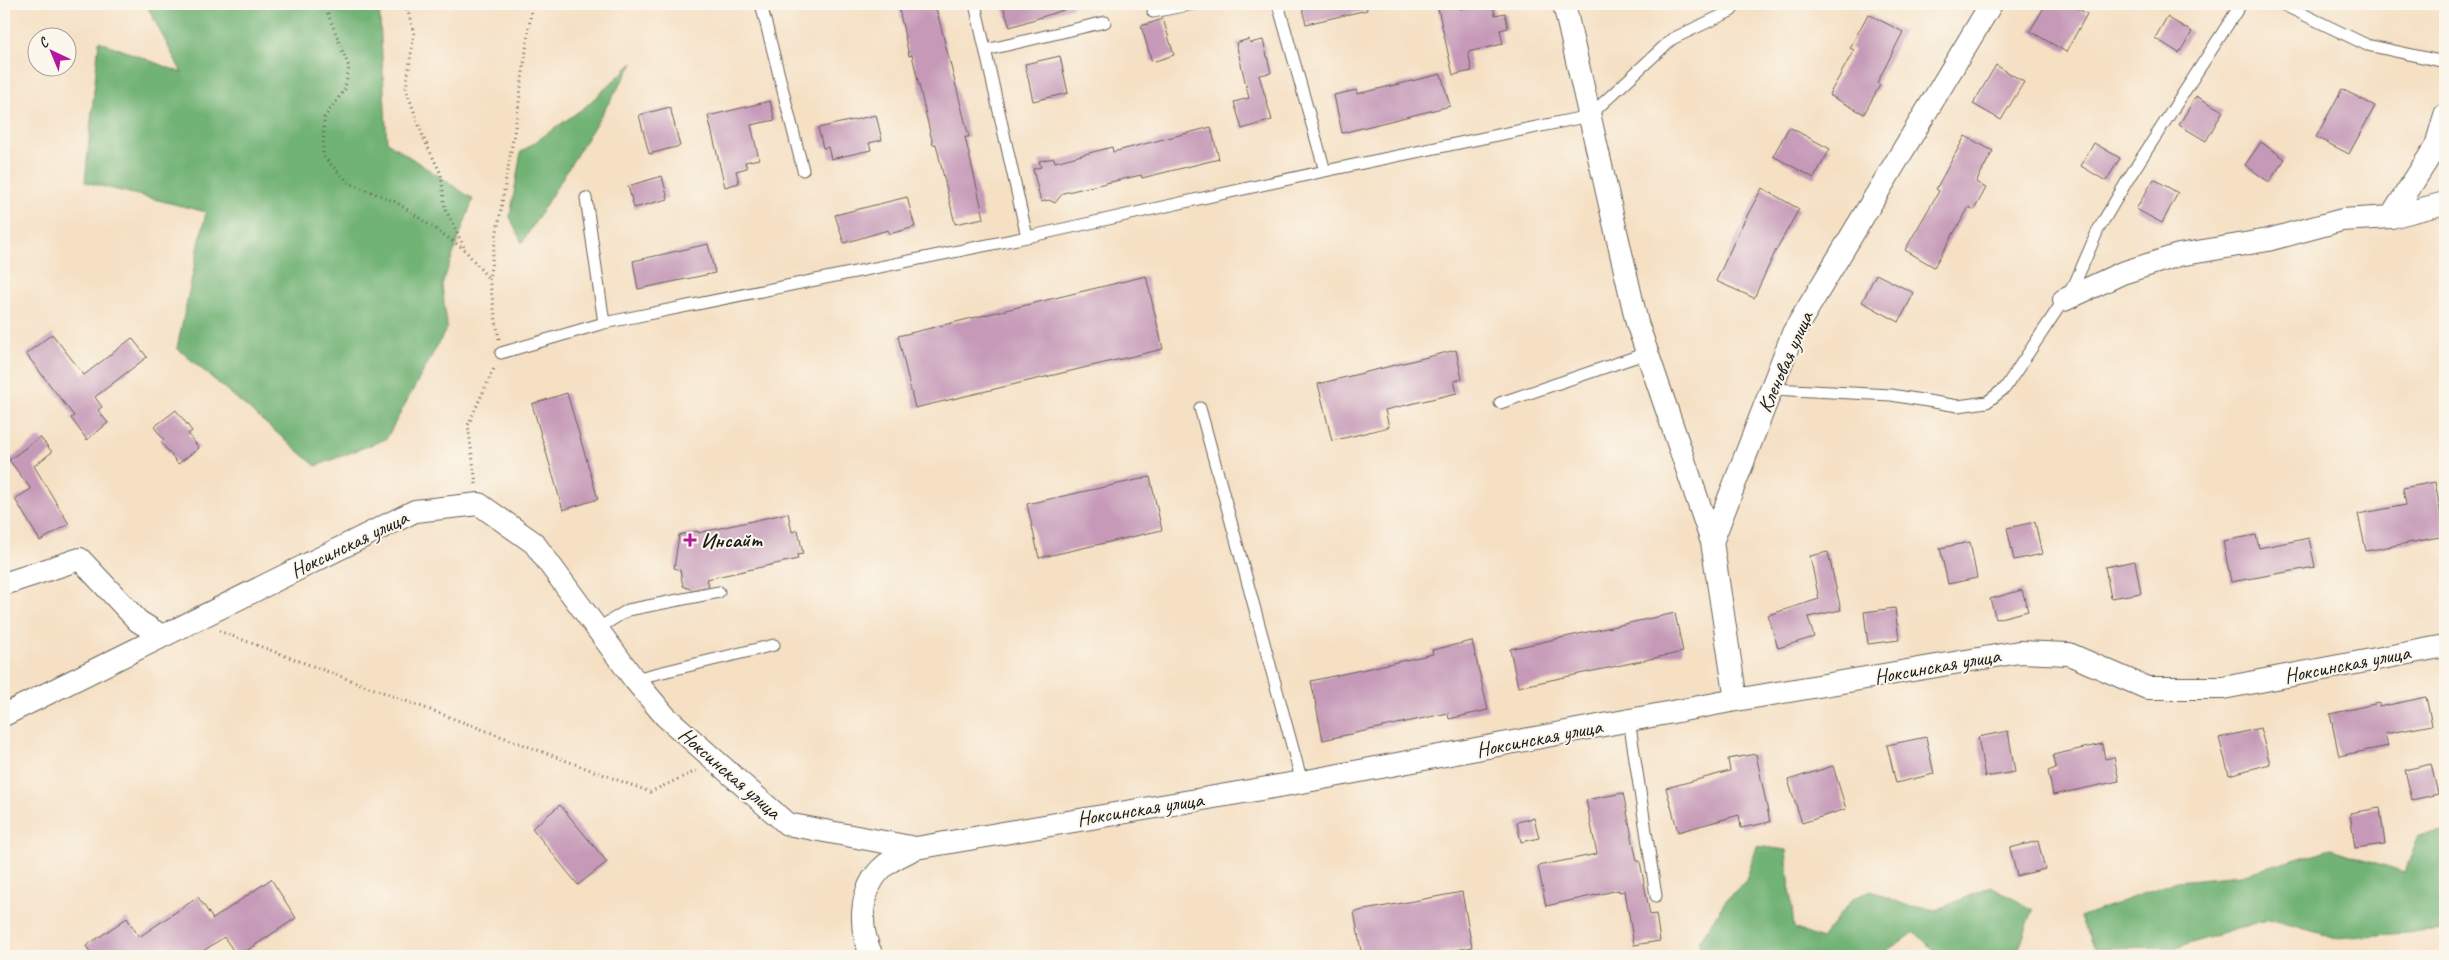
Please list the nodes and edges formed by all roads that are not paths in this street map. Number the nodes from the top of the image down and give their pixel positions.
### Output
1 (761, 4) edge
2 (975, 4) edge
3 (1193, 4) edge
4 (1278, 4) edge
5 (1564, 4) edge
6 (1735, 4) edge
7 (1991, 4) edge
8 (2241, 4) edge
9 (2282, 4) edge
10 (1153, 12) dead end
11 (1105, 22) dead end
12 (986, 50) junction
13 (2445, 62) edge
14 (2445, 115) edge
15 (1589, 116) junction
16 (803, 170) dead end
17 (1325, 170) junction
18 (586, 198) dead end
19 (2445, 203) edge
20 (2391, 217) junction
21 (1027, 237) junction
22 (2064, 300) junction
23 (604, 324) junction
24 (501, 353) road end
25 (1647, 354) junction
26 (1772, 390) junction
27 (1500, 404) dead end
28 (1200, 408) dead end
29 (1712, 542) junction
30 (4, 584) edge
31 (719, 592) dead end
32 (597, 629) junction
33 (162, 636) junction
34 (774, 645) dead end
35 (2445, 648) edge
36 (634, 679) junction
37 (1736, 700) junction
38 (4, 715) edge
39 (1629, 720) junction
40 (1302, 782) junction
41 (916, 848) junction
42 (1656, 896) dead end
43 (872, 956) edge

1 - 16 lane
2 - 12 lane
3 - 10 lane
4 - 17 lane
5 - 15 street
6 - 15 lane
7 - 26 street, Кленовая улица
8 - 22 lane
9 - 13 lane
11 - 12 lane
12 - 21 lane
14 - 20 street
15 - 17 lane
15 - 25 street
17 - 21 lane
18 - 23 lane
19 - 20 street
20 - 22 street
21 - 23 lane
22 - 26 lane
23 - 24 lane
25 - 27 lane
25 - 29 street
26 - 29 street, Кленовая улица
28 - 40 lane
29 - 37 street
30 - 33 street
31 - 32 lane
32 - 33 street, Ноксинская улица
32 - 36 street, Ноксинская улица
33 - 38 street, Ноксинская улица
34 - 36 lane
35 - 37 street, Ноксинская улица
36 - 41 street, Ноксинская улица
37 - 39 street, Ноксинская улица
39 - 40 street, Ноксинская улица
39 - 42 lane
40 - 41 street, Ноксинская улица
41 - 43 street

